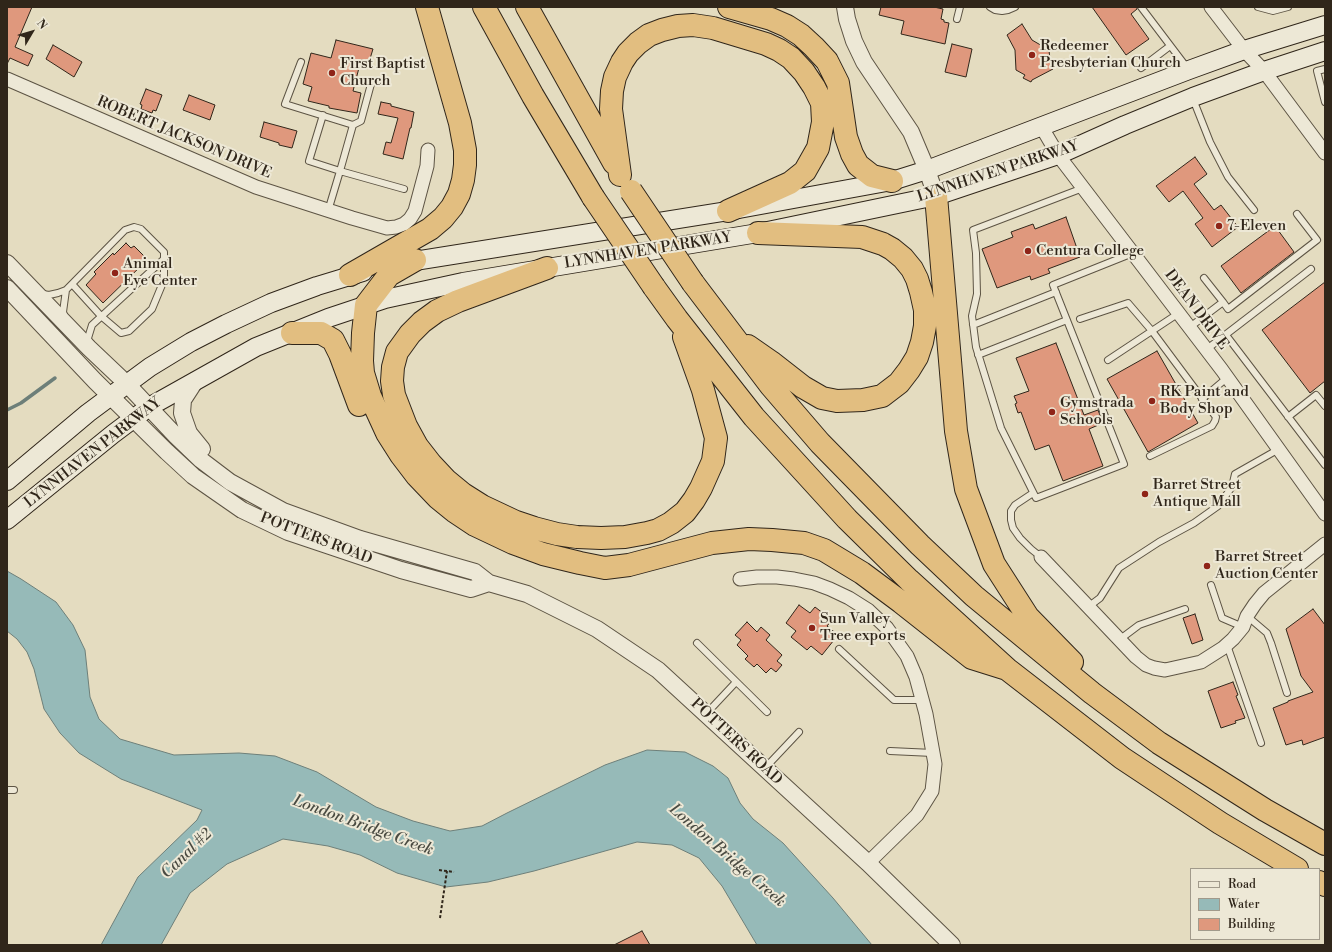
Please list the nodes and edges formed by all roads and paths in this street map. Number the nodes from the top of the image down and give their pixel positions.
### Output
1 (427, 7) edge
2 (484, 7) edge
3 (527, 7) edge
4 (729, 7) edge
5 (845, 7) edge
6 (960, 7) edge
7 (990, 7) edge
8 (1015, 7) edge
9 (1142, 7) edge
10 (1211, 7) edge
11 (1258, 7) edge
12 (1288, 7) edge
13 (957, 19) dead end
14 (1325, 24) edge
15 (1170, 46) junction
16 (1244, 50) junction
17 (1325, 51) edge
18 (301, 62) dead end
19 (1142, 68) dead end
20 (1325, 69) edge
21 (1189, 70) junction
22 (1264, 71) junction
23 (7, 79) edge
24 (371, 84) dead end
25 (1193, 97) junction
26 (1325, 102) edge
27 (323, 115) junction
28 (353, 125) junction
29 (1041, 126) junction
30 (428, 150) dead end
31 (1325, 153) edge
32 (1058, 155) junction
33 (927, 170) junction
34 (340, 171) junction
35 (892, 181) junction
36 (626, 183) junction
37 (1083, 188) junction
38 (404, 189) dead end
39 (936, 196) junction
40 (328, 210) junction
41 (1254, 210) dead end
42 (728, 211) junction
43 (1297, 214) dead end
44 (758, 233) junction
45 (1133, 254) junction
46 (164, 259) junction
47 (416, 260) junction
48 (7, 263) edge
49 (547, 268) junction
50 (1312, 269) dead end
51 (350, 275) junction
52 (1204, 278) dead end
53 (72, 284) junction
54 (7, 288) edge
55 (66, 290) junction
56 (1056, 292) junction
57 (37, 293) junction
58 (1222, 302) junction
59 (366, 305) junction
60 (1179, 313) junction
61 (101, 316) junction
62 (677, 319) junction
63 (1067, 320) junction
64 (1080, 320) dead end
65 (973, 325) junction
66 (68, 327) junction
67 (1190, 327) junction
68 (1152, 331) junction
69 (292, 333) junction
70 (730, 334) junction
71 (1226, 335) junction
72 (89, 348) junction
73 (1207, 350) junction
74 (978, 355) junction
75 (1108, 360) dead end
76 (1228, 377) junction
77 (196, 380) junction
78 (127, 384) junction
79 (111, 396) junction
80 (1202, 399) junction
81 (1325, 406) edge
82 (149, 407) junction
83 (1288, 417) junction
84 (133, 419) junction
85 (1279, 449) junction
86 (1150, 456) dead end
87 (1325, 465) edge
88 (416, 476) junction
89 (7, 481) edge
90 (230, 482) junction
91 (1034, 493) junction
92 (1325, 514) edge
93 (7, 520) edge
94 (1325, 544) edge
95 (1041, 557) joint
96 (740, 579) dead end
97 (489, 583) junction
98 (1210, 585) dead end
99 (1088, 607) junction
100 (1185, 609) dead end
101 (1245, 621) junction
102 (1120, 640) junction
103 (697, 643) dead end
104 (1227, 645) junction
105 (839, 649) dead end
106 (1007, 669) junction
107 (736, 682) junction
108 (1287, 692) dead end
109 (922, 700) junction
110 (767, 712) dead end
111 (706, 714) junction
112 (1127, 719) junction
113 (799, 732) dead end
114 (1260, 743) dead end
115 (890, 751) dead end
116 (933, 752) junction
117 (764, 768) junction
118 (1325, 844) edge
119 (868, 863) junction
120 (1295, 868) edge
121 (439, 870) dead end
122 (447, 871) junction
123 (454, 872) dead end
124 (440, 918) dead end
125 (952, 945) edge

1 - 51 highway
2 - 62 highway, bridge
3 - 36 highway
4 - 35 highway
5 - 33 street
6 - 13 lane
7 - 8 lane
9 - 15 lane
10 - 16 street
11 - 12 lane
14 - 16 main road, LYNNHAVEN PARKWAY
15 - 19 lane
15 - 21 lane
16 - 21 main road, LYNNHAVEN PARKWAY
16 - 22 street
17 - 22 main road, LYNNHAVEN PARKWAY
18 - 27 lane
20 - 26 lane
21 - 29 main road, LYNNHAVEN PARKWAY
22 - 25 main road, LYNNHAVEN PARKWAY
22 - 31 street
23 - 40 street, ROBERT JACKSON DRIVE
24 - 28 lane
25 - 32 main road, LYNNHAVEN PARKWAY
25 - 41 lane
27 - 28 lane
27 - 34 lane
28 - 34 lane
29 - 32 street, DEAN DRIVE
29 - 33 main road, LYNNHAVEN PARKWAY
30 - 40 street, ROBERT JACKSON DRIVE
32 - 37 street, DEAN DRIVE
32 - 39 main road, LYNNHAVEN PARKWAY
33 - 35 main road, LYNNHAVEN PARKWAY
33 - 39 street
34 - 38 lane
34 - 40 lane
35 - 42 main road, LYNNHAVEN PARKWAY
36 - 42 highway
36 - 70 highway, bridge
37 - 45 street, DEAN DRIVE
37 - 65 lane
39 - 44 main road, LYNNHAVEN PARKWAY
39 - 112 highway
42 - 47 main road, LYNNHAVEN PARKWAY
43 - 58 lane
44 - 49 main road, LYNNHAVEN PARKWAY
44 - 70 highway
45 - 56 lane
45 - 60 street, DEAN DRIVE
46 - 53 lane
46 - 61 lane
46 - 61 lane
47 - 51 main road, LYNNHAVEN PARKWAY
47 - 59 highway
48 - 57 street, POTTERS ROAD
49 - 59 main road, LYNNHAVEN PARKWAY
49 - 62 highway
50 - 71 lane
51 - 78 main road, LYNNHAVEN PARKWAY
52 - 58 lane
53 - 55 lane
53 - 61 lane
54 - 79 street, POTTERS ROAD
55 - 57 lane
55 - 66 lane
56 - 63 lane
56 - 65 lane
57 - 66 street, POTTERS ROAD
58 - 67 lane
59 - 69 main road, LYNNHAVEN PARKWAY
59 - 88 highway
60 - 67 street, DEAN DRIVE
60 - 68 lane
61 - 72 lane
62 - 106 highway
63 - 74 lane
63 - 91 lane
64 - 68 lane
65 - 74 lane
66 - 72 street, POTTERS ROAD
67 - 73 street, DEAN DRIVE
68 - 75 lane
68 - 80 lane
69 - 77 main road, LYNNHAVEN PARKWAY
69 - 88 highway
70 - 112 highway
71 - 73 lane
71 - 83 lane
72 - 78 street, POTTERS ROAD
73 - 76 street, DEAN DRIVE
74 - 91 lane
76 - 80 lane
76 - 85 street, DEAN DRIVE
77 - 82 main road, LYNNHAVEN PARKWAY
77 - 90 street
78 - 79 main road, LYNNHAVEN PARKWAY
78 - 82 street, POTTERS ROAD
79 - 84 street, POTTERS ROAD
79 - 89 main road, LYNNHAVEN PARKWAY
80 - 86 lane
81 - 83 lane
82 - 84 main road, LYNNHAVEN PARKWAY
82 - 90 street, POTTERS ROAD
83 - 87 lane
84 - 93 main road, LYNNHAVEN PARKWAY
84 - 97 street, POTTERS ROAD
85 - 92 street, DEAN DRIVE
85 - 99 lane
88 - 106 highway
90 - 97 street, POTTERS ROAD
91 - 95 lane
94 - 101 street
95 - 99 street
96 - 109 street
97 - 111 street, POTTERS ROAD
98 - 101 lane
99 - 102 street
100 - 102 lane
101 - 104 street
101 - 108 lane
102 - 104 street
103 - 107 lane
104 - 114 lane
105 - 109 lane
106 - 120 highway
107 - 110 lane
107 - 111 lane
109 - 116 street
111 - 117 street, POTTERS ROAD
112 - 118 highway
113 - 117 lane
115 - 116 lane
116 - 119 street
117 - 119 street, POTTERS ROAD
119 - 125 street, POTTERS ROAD
121 - 122 path
122 - 123 path
122 - 124 path

